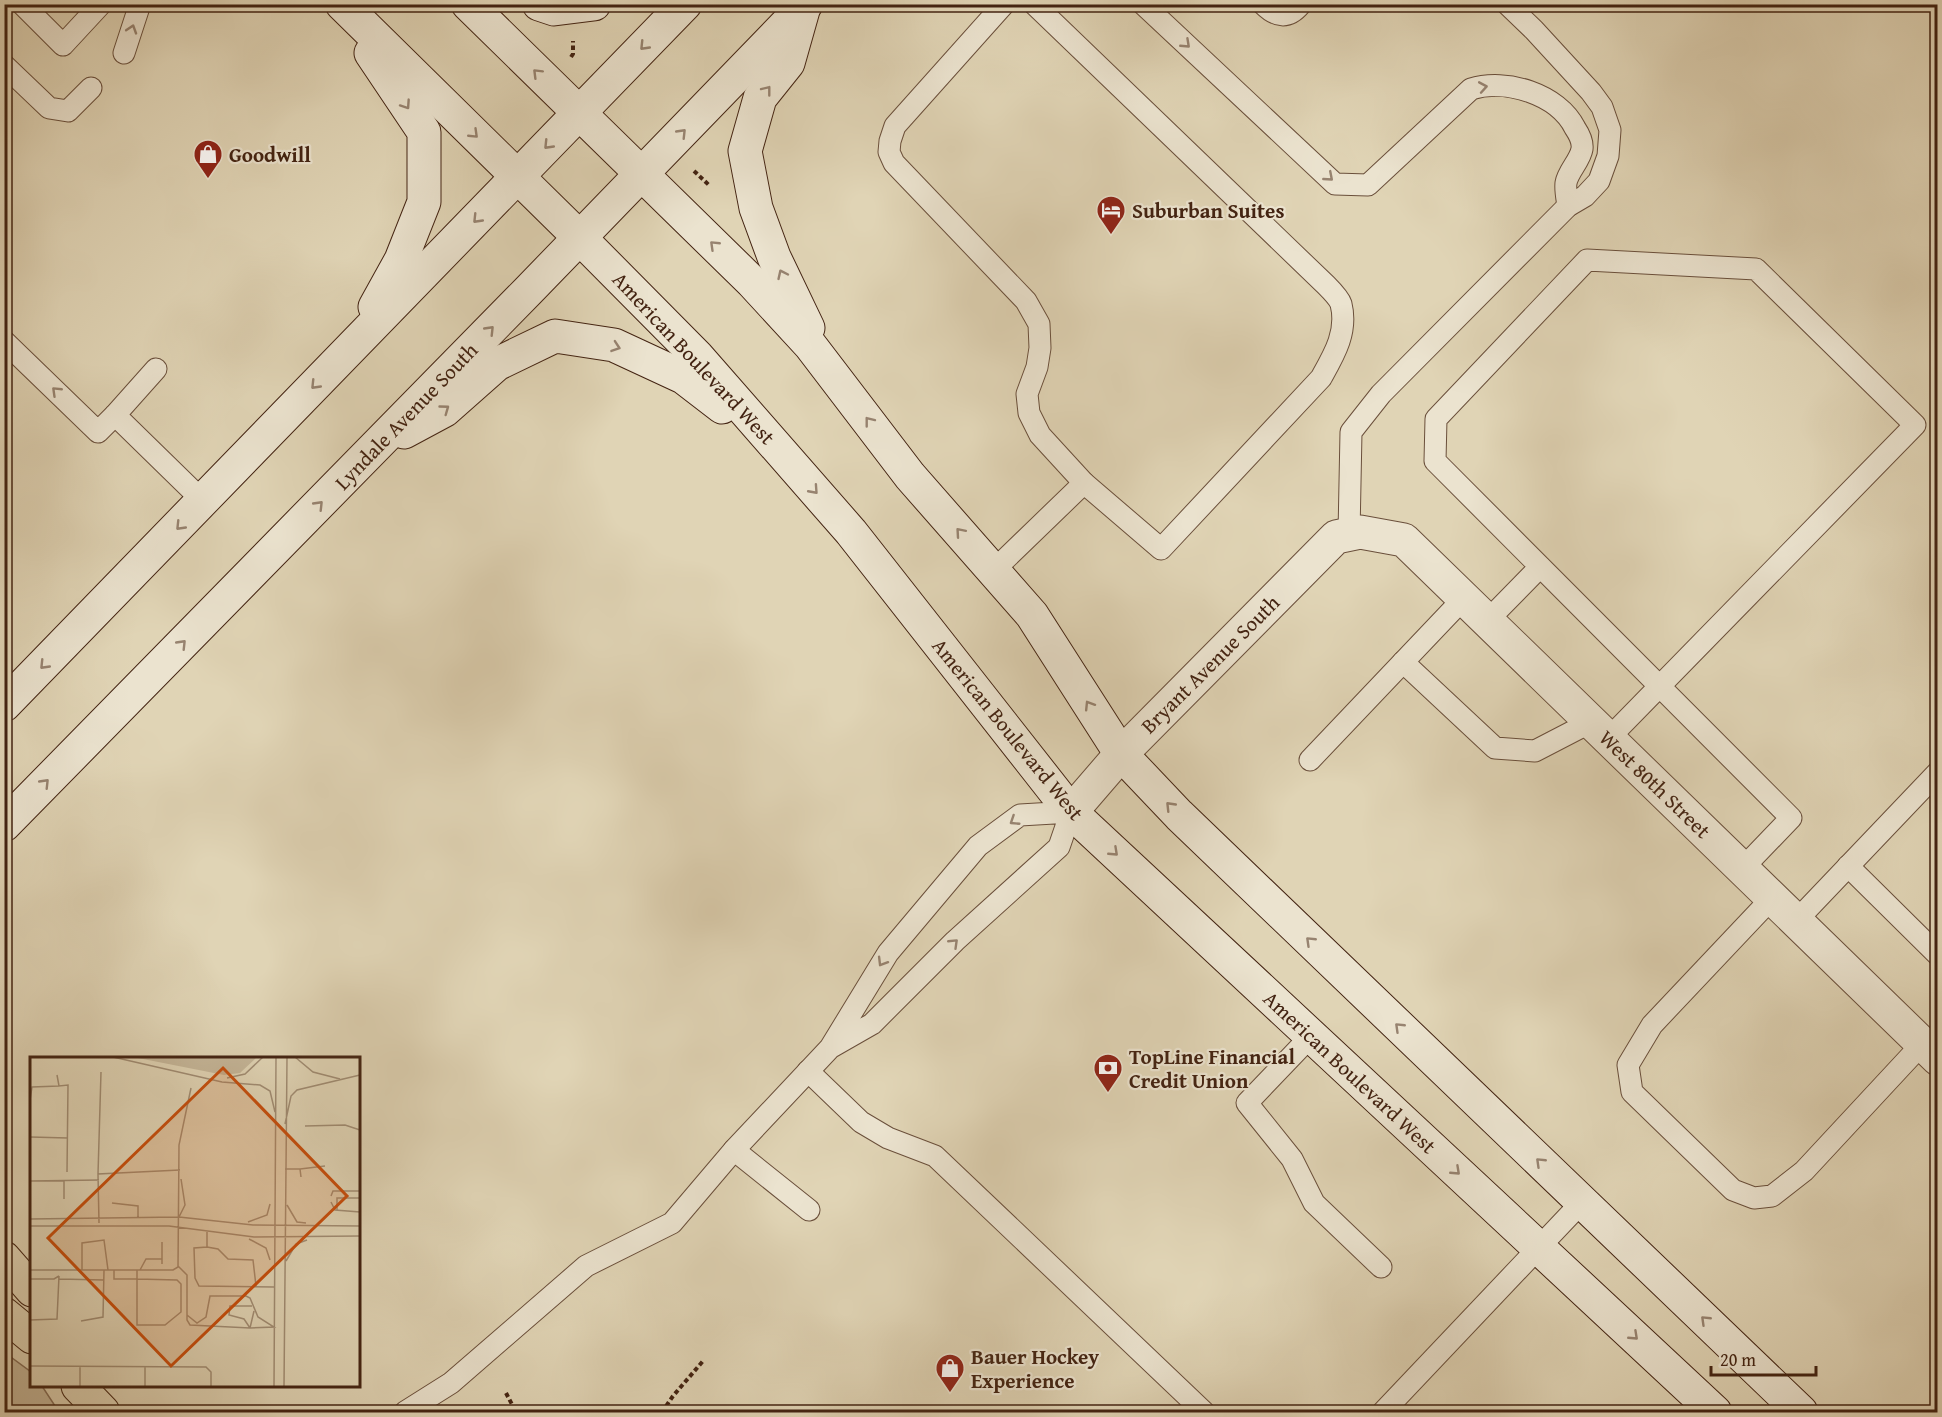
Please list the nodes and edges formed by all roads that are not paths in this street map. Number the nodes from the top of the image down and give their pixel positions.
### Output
1 (22, 4) edge
2 (101, 4) edge
3 (140, 4) edge
4 (340, 4) edge
5 (468, 4) edge
6 (539, 4) edge
7 (594, 4) edge
8 (685, 4) edge
9 (1004, 4) edge
10 (1034, 4) edge
11 (1143, 4) edge
12 (1263, 4) edge
13 (1301, 4) edge
14 (1507, 4) edge
15 (805, 5) edge
16 (124, 53) dead end
17 (4, 65) edge
18 (91, 88) dead end
19 (579, 114) junction
20 (642, 175) junction
21 (517, 177) junction
22 (1568, 206) junction
23 (580, 238) junction
24 (4, 341) edge
25 (356, 343) junction
26 (825, 365) junction
27 (156, 369) dead end
28 (115, 415) junction
29 (775, 446) junction
30 (376, 447) junction
31 (1084, 483) junction
32 (202, 501) junction
33 (1354, 533) junction
34 (1540, 567) junction
35 (993, 571) junction
36 (1475, 609) junction
37 (1403, 662) junction
38 (1659, 687) junction
39 (4, 705) edge
40 (1600, 731) junction
41 (1120, 754) junction
42 (1310, 760) dead end
43 (1938, 772) edge
44 (1071, 812) junction
45 (4, 825) edge
46 (1848, 866) junction
47 (1742, 869) junction
48 (1772, 898) junction
49 (1796, 921) junction
50 (1938, 955) edge
51 (1311, 1036) junction
52 (830, 1048) junction
53 (1930, 1052) edge
54 (808, 1071) junction
55 (734, 1150) junction
56 (1582, 1202) junction
57 (809, 1210) dead end
58 (1538, 1248) junction
59 (4, 1258) edge
60 (1381, 1267) dead end
61 (30, 1288) edge
62 (4, 1314) edge
63 (30, 1335) edge
64 (79, 1387) edge
65 (98, 1387) edge
66 (103, 1413) edge
67 (109, 1413) edge
68 (405, 1413) edge
69 (1204, 1413) edge
70 (1383, 1413) edge
71 (1715, 1413) edge
72 (1801, 1413) edge

1 - 2 lane
16 -> 3 lane
4 -> 21 main road, American Boulevard West
4 -> 25 main road
19 -> 5 main road
6 - 7 main road
8 -> 19 main road
9 - 31 lane
10 - 31 lane
11 -> 22 lane
12 - 13 lane
14 - 22 lane
20 -> 15 main road, Lyndale Avenue South
26 -> 15 main road
17 - 18 lane
19 - 20 main road
19 -> 21 main road
20 - 23 main road, Lyndale Avenue South
26 -> 20 main road
21 - 23 main road, American Boulevard West
21 -> 25 main road
22 - 33 lane
23 - 29 main road, American Boulevard West
30 -> 23 main road, Lyndale Avenue South
28 -> 24 lane
25 -> 32 main road
35 -> 26 main road
27 - 28 lane
28 - 32 lane
30 -> 29 main road
29 -> 44 main road, American Boulevard West
45 -> 30 main road, Lyndale Avenue South
31 - 35 lane
32 -> 39 main road
33 - 36 main road, West 80th Street
33 - 41 main road, Bryant Avenue South
34 - 36 lane
34 - 38 lane
34 - 38 lane
41 -> 35 main road
36 - 37 lane
36 - 40 main road, West 80th Street
37 - 40 lane
37 - 42 lane
38 - 40 lane
38 - 47 lane
40 - 47 main road, West 80th Street
41 - 44 main road, Bryant Avenue South
56 -> 41 main road
43 - 46 lane
44 -> 51 main road, American Boulevard West
52 -> 44 lane
44 -> 52 lane
46 - 49 lane
46 - 50 lane
47 - 48 main road, West 80th Street
48 - 49 main road, West 80th Street
48 - 53 lane
49 - 53 main road, West 80th Street
51 -> 58 main road, American Boulevard West
51 - 60 lane
52 - 54 lane
54 - 55 lane
54 - 69 lane
55 - 57 lane
55 - 68 lane
56 - 58 lane
72 -> 56 main road
58 - 70 lane
58 -> 71 main road, American Boulevard West
59 - 61 highway
62 - 63 highway
64 - 66 highway
65 - 67 highway

